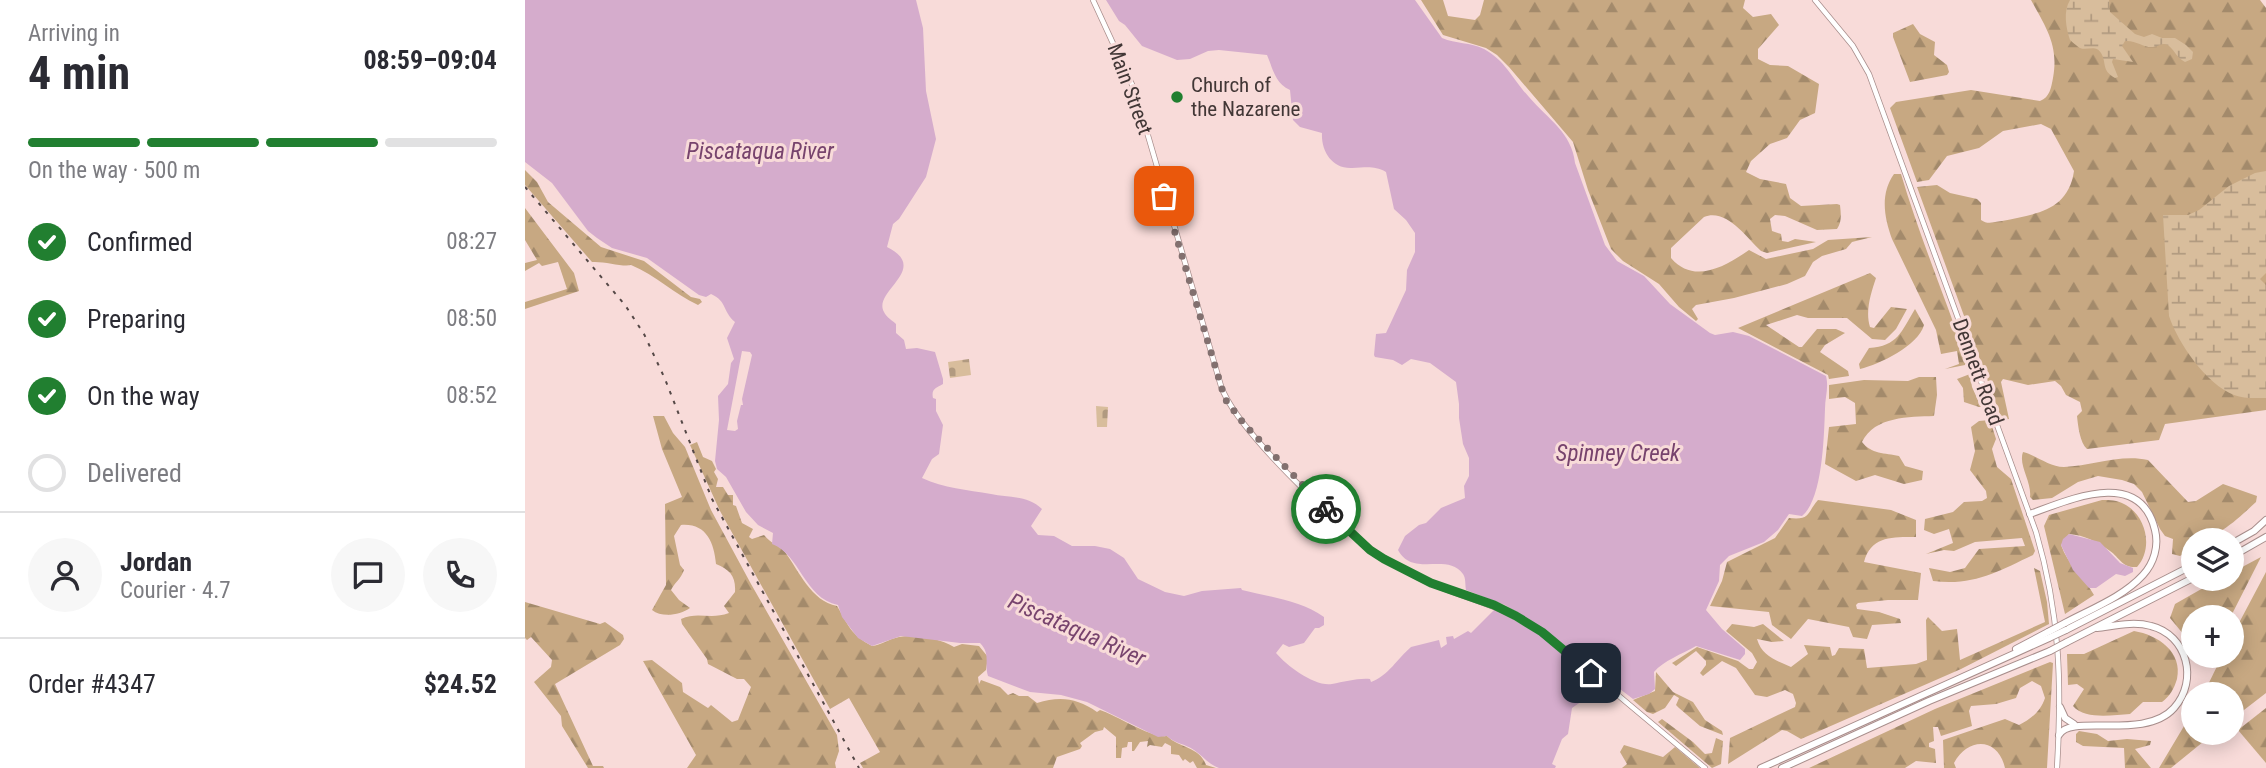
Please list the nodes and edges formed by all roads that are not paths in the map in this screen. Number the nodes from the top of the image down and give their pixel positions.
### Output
1 (1093, 0) edge
2 (1815, 0) edge
3 (2031, 514) junction
4 (2266, 522) edge
5 (2244, 537) edge
6 (2266, 537) edge
7 (2244, 550) edge
8 (2181, 571) edge
9 (2181, 584) edge
10 (2065, 626) junction
11 (2097, 628) junction
12 (2060, 707) junction
13 (2076, 725) junction
14 (2059, 735) junction
15 (1705, 768) edge
16 (1761, 768) edge
17 (1782, 768) edge
18 (2057, 768) edge

1 - 15 main road, Main Street
2 - 3 main road, Dennett Road
3 - 10 highway
3 - 12 main road, Dennett Road
4 - 5 highway
6 - 7 highway
8 - 10 highway
9 - 11 highway
10 - 16 highway, bridge
11 - 13 highway
11 - 17 highway, bridge
12 - 13 highway
12 - 14 main road, Dennett Road
13 - 14 highway
14 - 18 main road, Dennett Road

